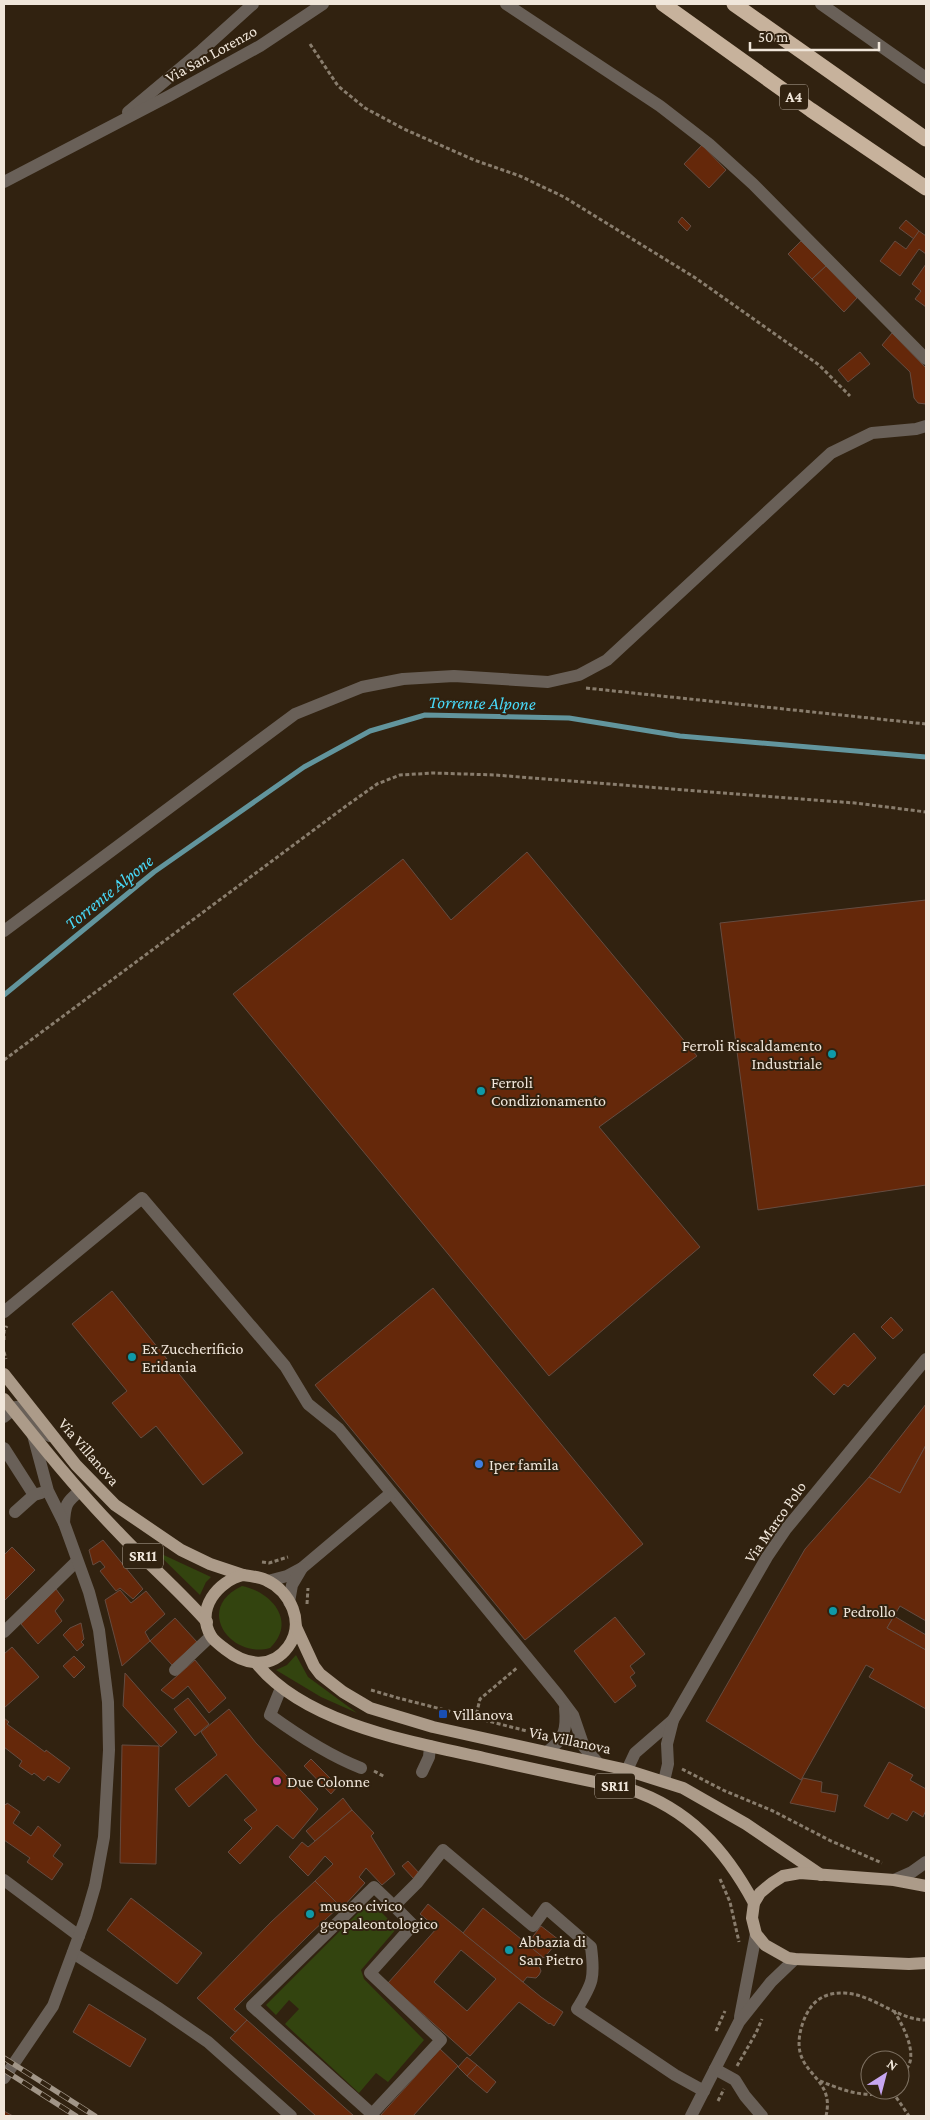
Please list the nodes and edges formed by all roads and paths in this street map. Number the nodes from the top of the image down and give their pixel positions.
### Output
1 (253, 4) edge
2 (506, 4) edge
3 (663, 4) edge
4 (734, 4) edge
5 (821, 4) edge
6 (322, 6) edge
7 (310, 44) dead end
8 (926, 78) edge
9 (111, 126) junction
10 (926, 139) edge
11 (4, 182) edge
12 (926, 188) edge
13 (926, 359) edge
14 (850, 396) dead end
15 (926, 426) edge
16 (582, 688) dead end
17 (926, 724) edge
18 (926, 812) edge
19 (4, 931) edge
20 (4, 1060) edge
21 (4, 1312) edge
22 (4, 1319) edge
23 (4, 1340) edge
24 (4, 1352) edge
25 (926, 1359) edge
26 (7, 1369) edge
27 (4, 1398) edge
28 (8, 1413) edge
29 (33, 1435) junction
30 (55, 1437) junction
31 (4, 1448) edge
32 (48, 1490) junction
33 (80, 1491) junction
34 (391, 1493) junction
35 (34, 1495) junction
36 (15, 1512) dead end
37 (64, 1523) junction
38 (293, 1554) dead end
39 (77, 1560) junction
40 (253, 1562) dead end
41 (302, 1568) junction
42 (244, 1574) junction
43 (268, 1581) junction
44 (310, 1582) dead end
45 (289, 1602) junction
46 (308, 1612) dead end
47 (206, 1622) junction
48 (296, 1627) junction
49 (4, 1632) edge
50 (211, 1636) junction
51 (516, 1662) dead end
52 (257, 1664) junction
53 (175, 1670) dead end
54 (281, 1688) junction
55 (368, 1689) dead end
56 (480, 1699) dead end
57 (564, 1703) junction
58 (673, 1720) junction
59 (532, 1732) dead end
60 (430, 1746) junction
61 (547, 1752) junction
62 (598, 1763) junction
63 (679, 1767) dead end
64 (362, 1768) dead end
65 (627, 1770) junction
66 (422, 1772) dead end
67 (664, 1781) junction
68 (926, 1862) edge
69 (884, 1864) dead end
70 (718, 1875) dead end
71 (821, 1875) junction
72 (4, 1880) edge
73 (894, 1880) junction
74 (926, 1886) edge
75 (754, 1903) junction
76 (394, 1906) junction
77 (756, 1934) junction
78 (79, 1936) junction
79 (739, 1948) dead end
80 (73, 1953) junction
81 (795, 1959) junction
82 (926, 1962) edge
83 (728, 2003) dead end
84 (894, 2011) junction
85 (765, 2013) dead end
86 (926, 2020) edge
87 (739, 2022) junction
88 (712, 2038) dead end
89 (751, 2042) dead end
90 (910, 2050) edge
91 (715, 2069) junction
92 (4, 2078) edge
93 (820, 2080) junction
94 (704, 2091) junction
95 (860, 2092) edge
96 (898, 2100) edge
97 (291, 2116) edge
98 (691, 2116) edge
99 (762, 2116) edge
100 (826, 2116) edge
101 (909, 2116) edge

1 - 9 street, Via San Lorenzo
2 - 13 street
3 - 12 highway, A4
4 - 10 highway, A4
5 - 8 street
6 - 9 street, Via San Lorenzo
7 - 14 path
9 - 11 street, Via San Lorenzo
15 - 19 street
16 - 17 path
18 - 20 path
21 - 34 street
22 - 23 path
24 - 26 path
25 - 58 street, Via Marco Polo
26 - 30 main road, Via Villanova / SR11
27 - 28 main road, Via Villanova / SR11
28 - 29 main road, Via Villanova / SR11
28 - 30 street
29 - 32 street
29 - 33 main road, Via Villanova / SR11
30 - 42 main road, Via Villanova / SR11
31 - 35 street
32 - 35 street
32 - 37 street
33 - 37 street
33 - 47 main road, Via Villanova / SR11
34 - 41 street
34 - 57 street
35 - 36 street
37 - 39 street
38 - 40 path
39 - 49 street
39 - 78 street
41 - 43 street
41 - 45 street
42 - 43 main road, SR11
42 - 47 main road
43 - 45 main road, SR11
44 - 46 path
45 - 48 main road, SR11
47 - 50 main road, SR11
48 - 52 main road
48 - 61 main road, Via Villanova / SR11
50 - 52 main road, SR11
50 - 53 street
51 - 56 path
52 - 54 main road, SR11
54 - 60 main road, SR11
54 - 64 street
55 - 59 path
57 - 61 street
57 - 62 street
58 - 65 street, Via Marco Polo
58 - 67 street, Via Marco Polo
60 - 66 street
60 - 75 main road, SR11
61 - 62 main road, Via Villanova / SR11
62 - 65 main road, Via Villanova / SR11
63 - 69 path
65 - 67 main road, Via Villanova / SR11
67 - 71 main road, Via Villanova / SR11
68 - 73 street
70 - 79 path
71 - 73 main road
71 - 75 main road
72 - 78 street
73 - 74 main road
75 - 77 main road
76 - 76 street
76 - 94 street
77 - 81 main road
77 - 87 street
78 - 80 street
80 - 92 street
80 - 97 street
81 - 82 main road
81 - 87 street
83 - 88 path
84 - 86 path
84 - 90 path
84 - 93 path
85 - 89 path
87 - 91 street
91 - 94 street
91 - 99 street
93 - 95 path
93 - 100 path
94 - 98 street
96 - 101 path

